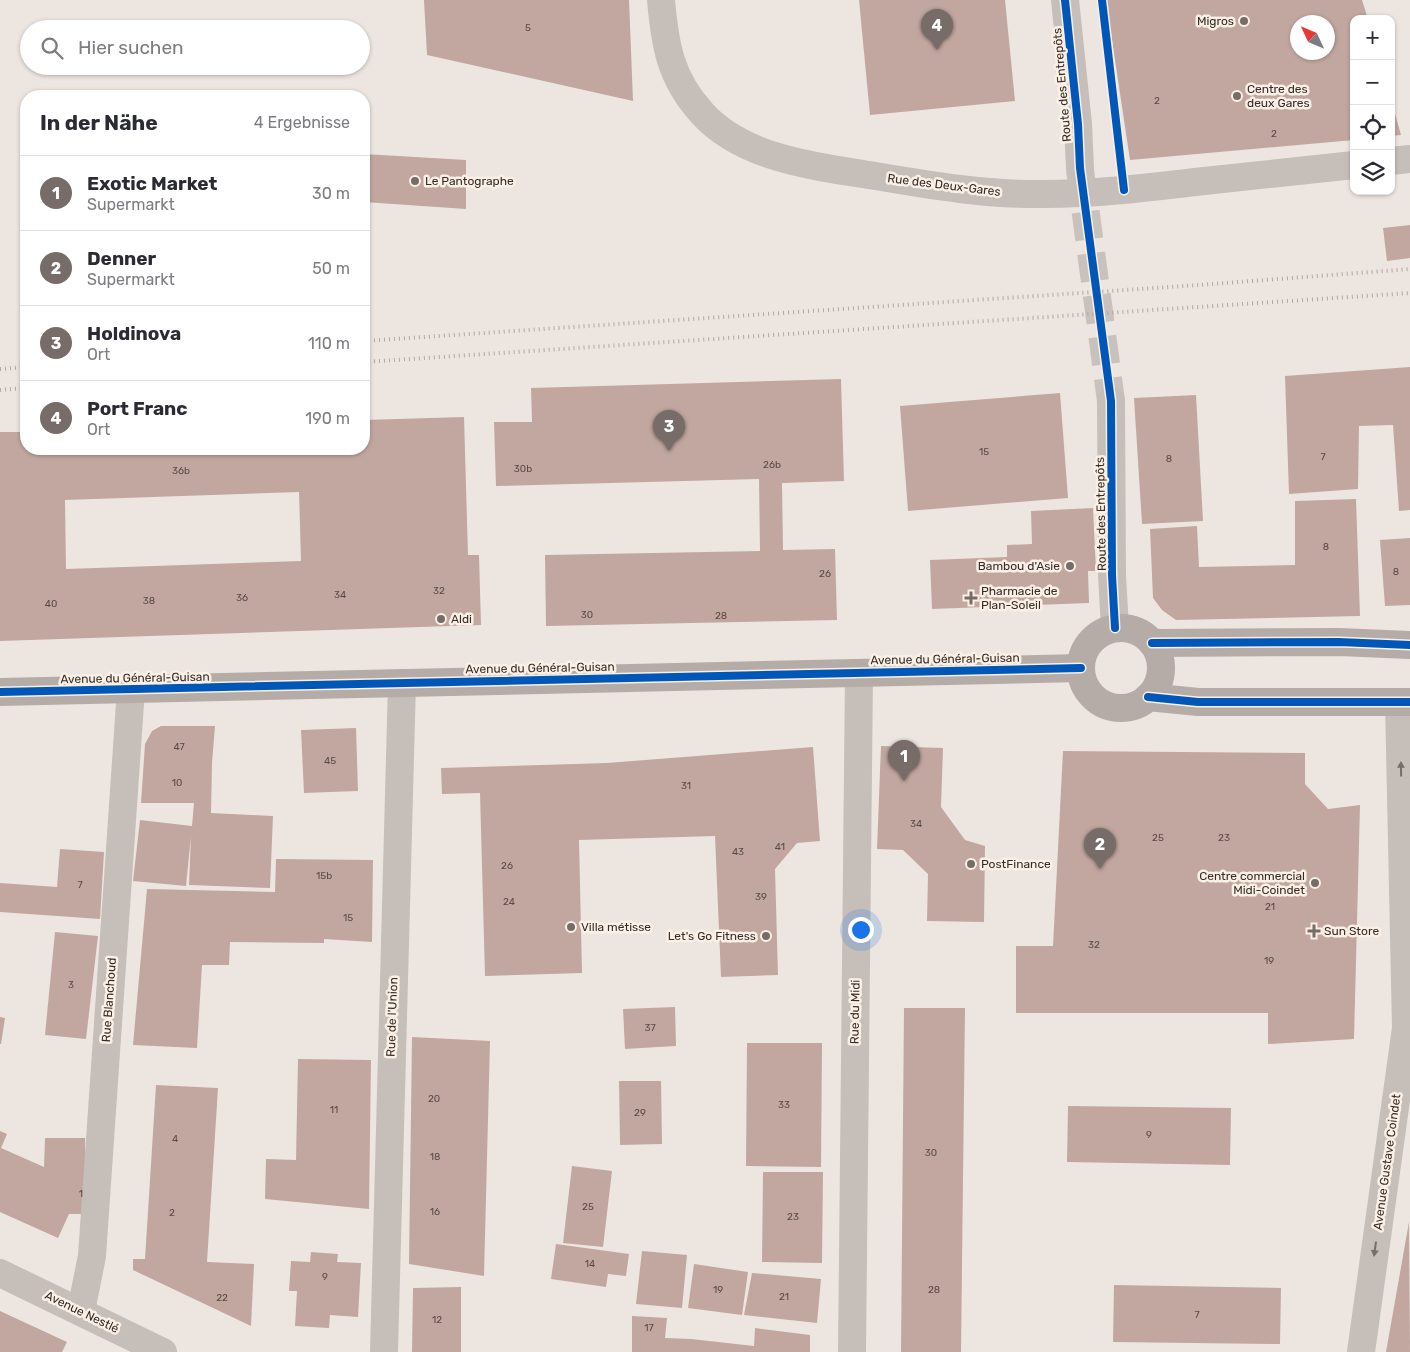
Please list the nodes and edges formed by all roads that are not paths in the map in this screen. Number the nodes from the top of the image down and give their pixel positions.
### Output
1 (661, 0) edge
2 (1065, 0) edge
3 (1410, 159) edge
4 (1395, 161) edge
5 (1350, 165) edge
6 (1080, 168) tunnel mouth
7 (1111, 401) tunnel mouth
8 (1115, 628) junction
9 (1152, 643) junction
10 (1410, 645) edge
11 (1081, 668) junction
12 (858, 673) junction
13 (402, 683) junction
14 (131, 689) junction
15 (0, 692) edge
16 (1148, 697) junction
17 (1404, 702) edge
18 (1398, 1167) edge
19 (0, 1272) edge
20 (81, 1311) junction
21 (163, 1352) edge
22 (384, 1352) edge
23 (852, 1352) edge
24 (1361, 1352) edge

1 - 5 street, Rue des Deux-Gares
2 - 6 street, Route des Entrepôts
3 - 4 street
7 - 8 street, Route des Entrepôts
8 - 9 main road
8 - 11 main road
9 - 10 main road
9 - 16 main road
11 - 12 main road, Avenue du Général-Guisan
11 - 16 main road
12 - 13 main road, Avenue du Général-Guisan
12 - 23 street, Rue du Midi
13 - 14 main road, Avenue du Général-Guisan
13 - 22 street, Rue de l'Union
14 - 15 main road, Avenue du Général-Guisan
14 - 20 street, Rue Blanchoud
16 - 17 main road
18 -> 17 street, Avenue Gustave Coindet
18 -> 24 street, Avenue Gustave Coindet
19 - 20 street, Avenue Nestlé
20 - 21 street, Avenue Nestlé

